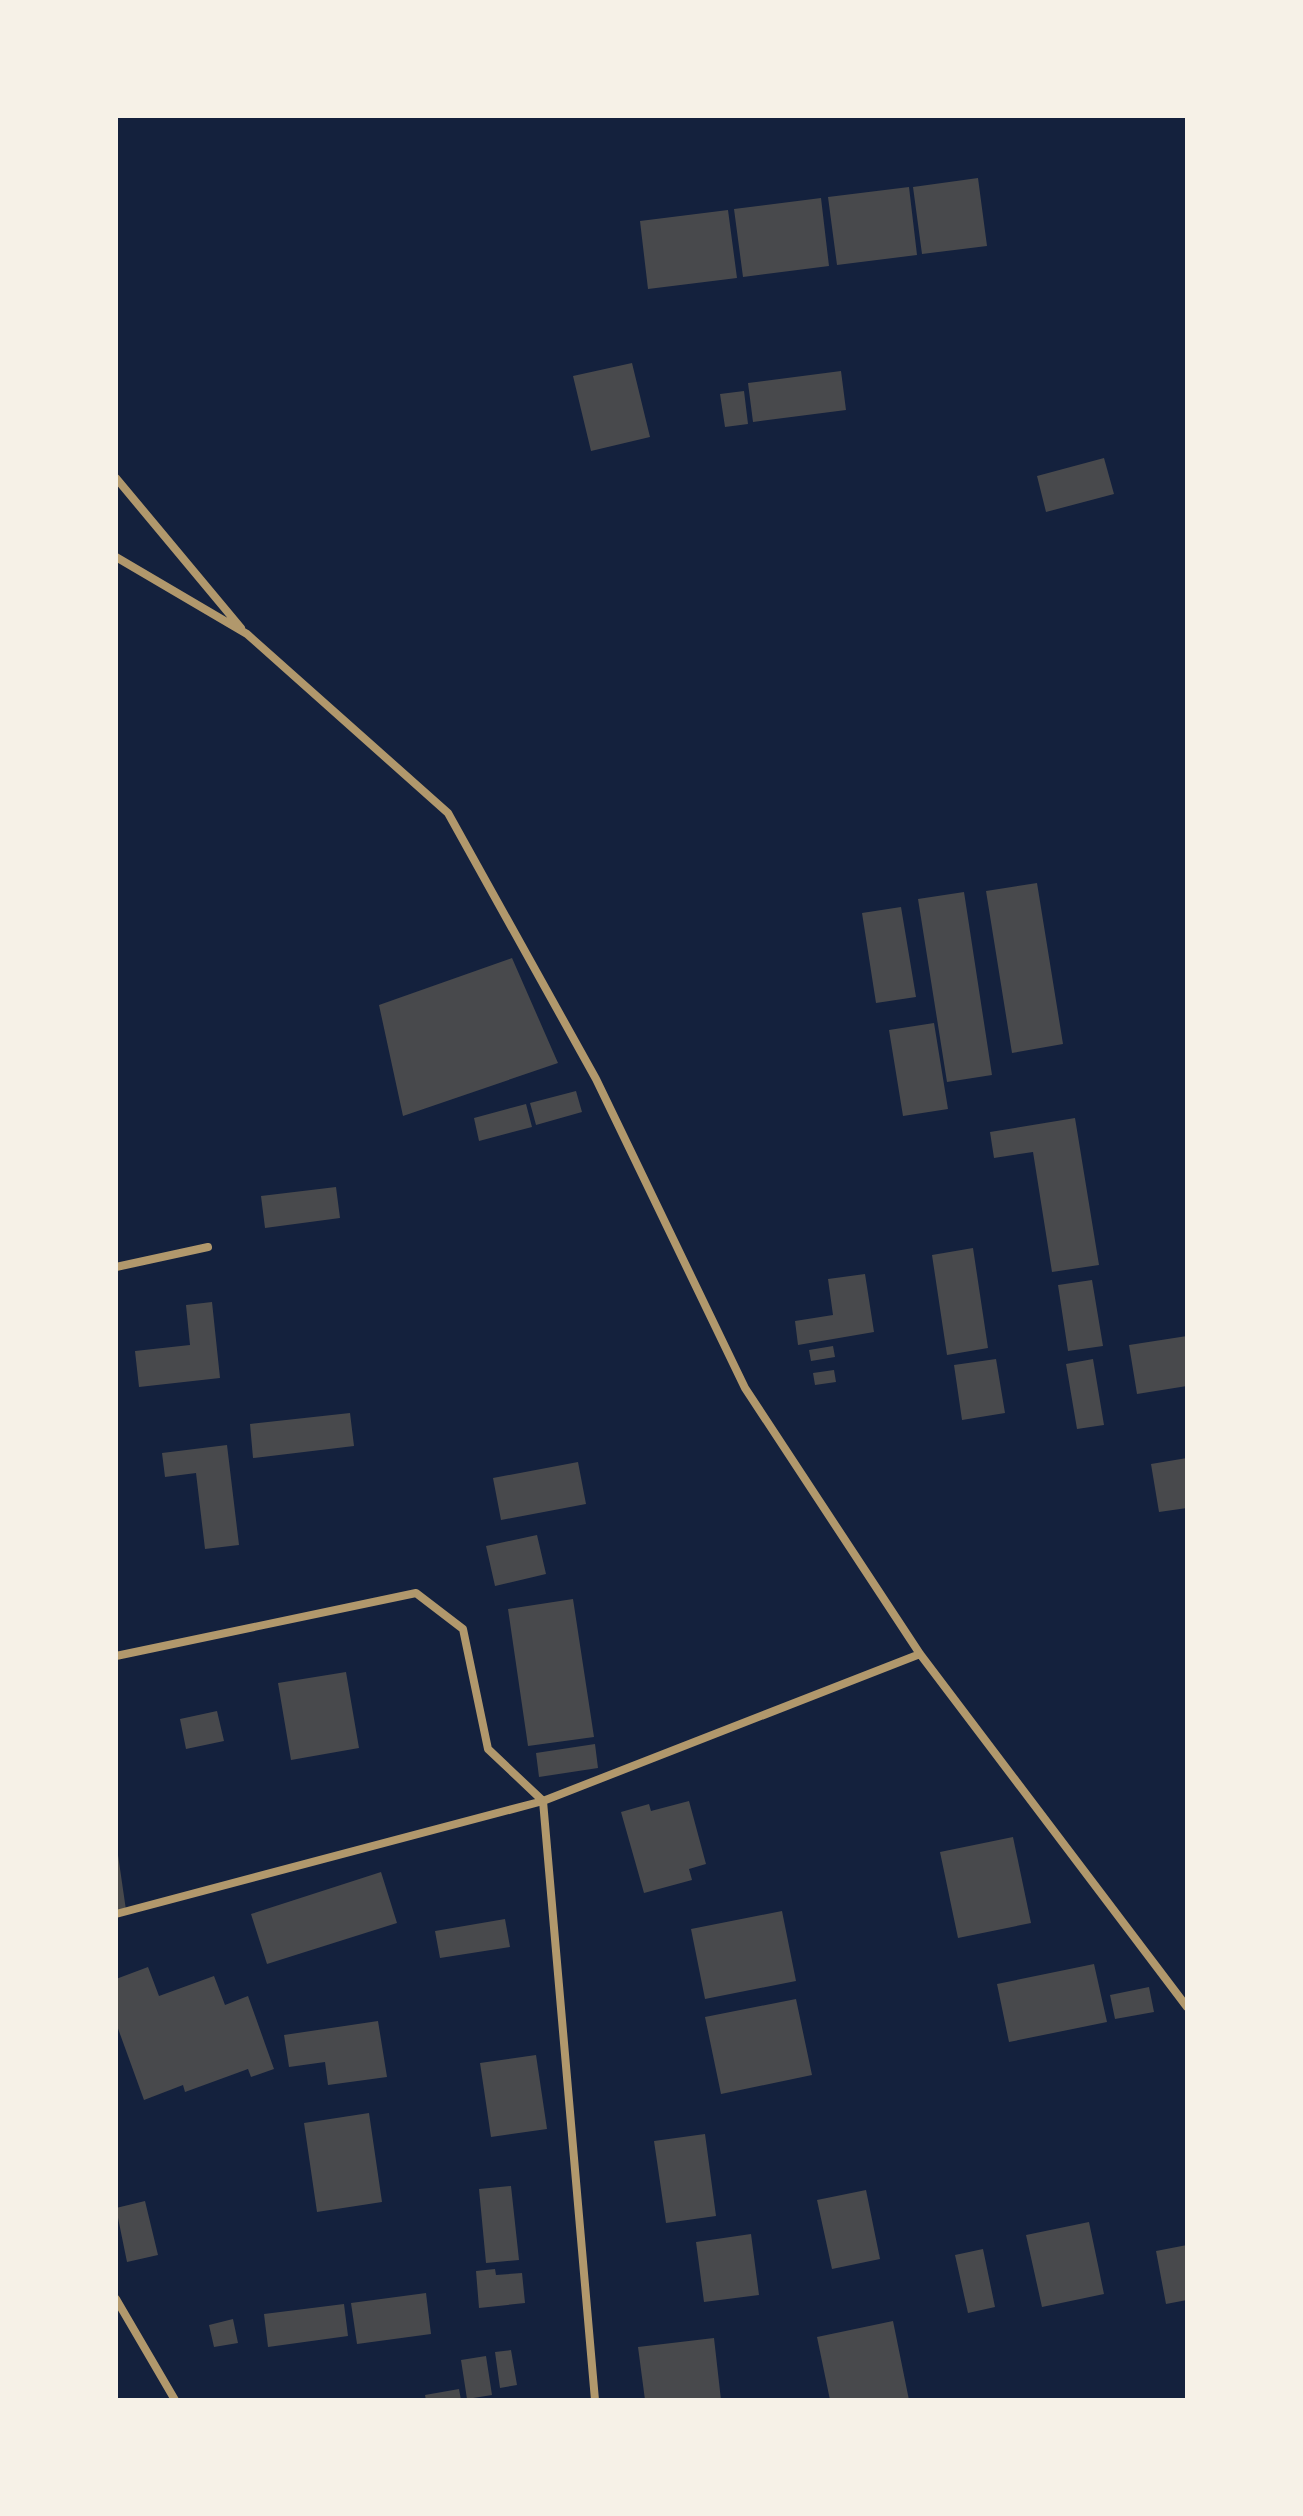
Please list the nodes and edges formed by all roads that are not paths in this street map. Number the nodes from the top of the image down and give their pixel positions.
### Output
1 (116, 478) edge
2 (116, 557) edge
3 (247, 634) junction
4 (208, 1247) dead end
5 (116, 1267) edge
6 (920, 1654) junction
7 (116, 1656) edge
8 (543, 1801) junction
9 (116, 1914) edge
10 (1187, 2007) edge
11 (116, 2299) edge
12 (175, 2400) edge
13 (595, 2400) edge

1 - 3 street
2 - 3 street
3 - 6 street
4 - 5 street
6 - 8 street
6 - 10 street
7 - 8 street
8 - 9 street
8 - 13 street
11 - 12 street

